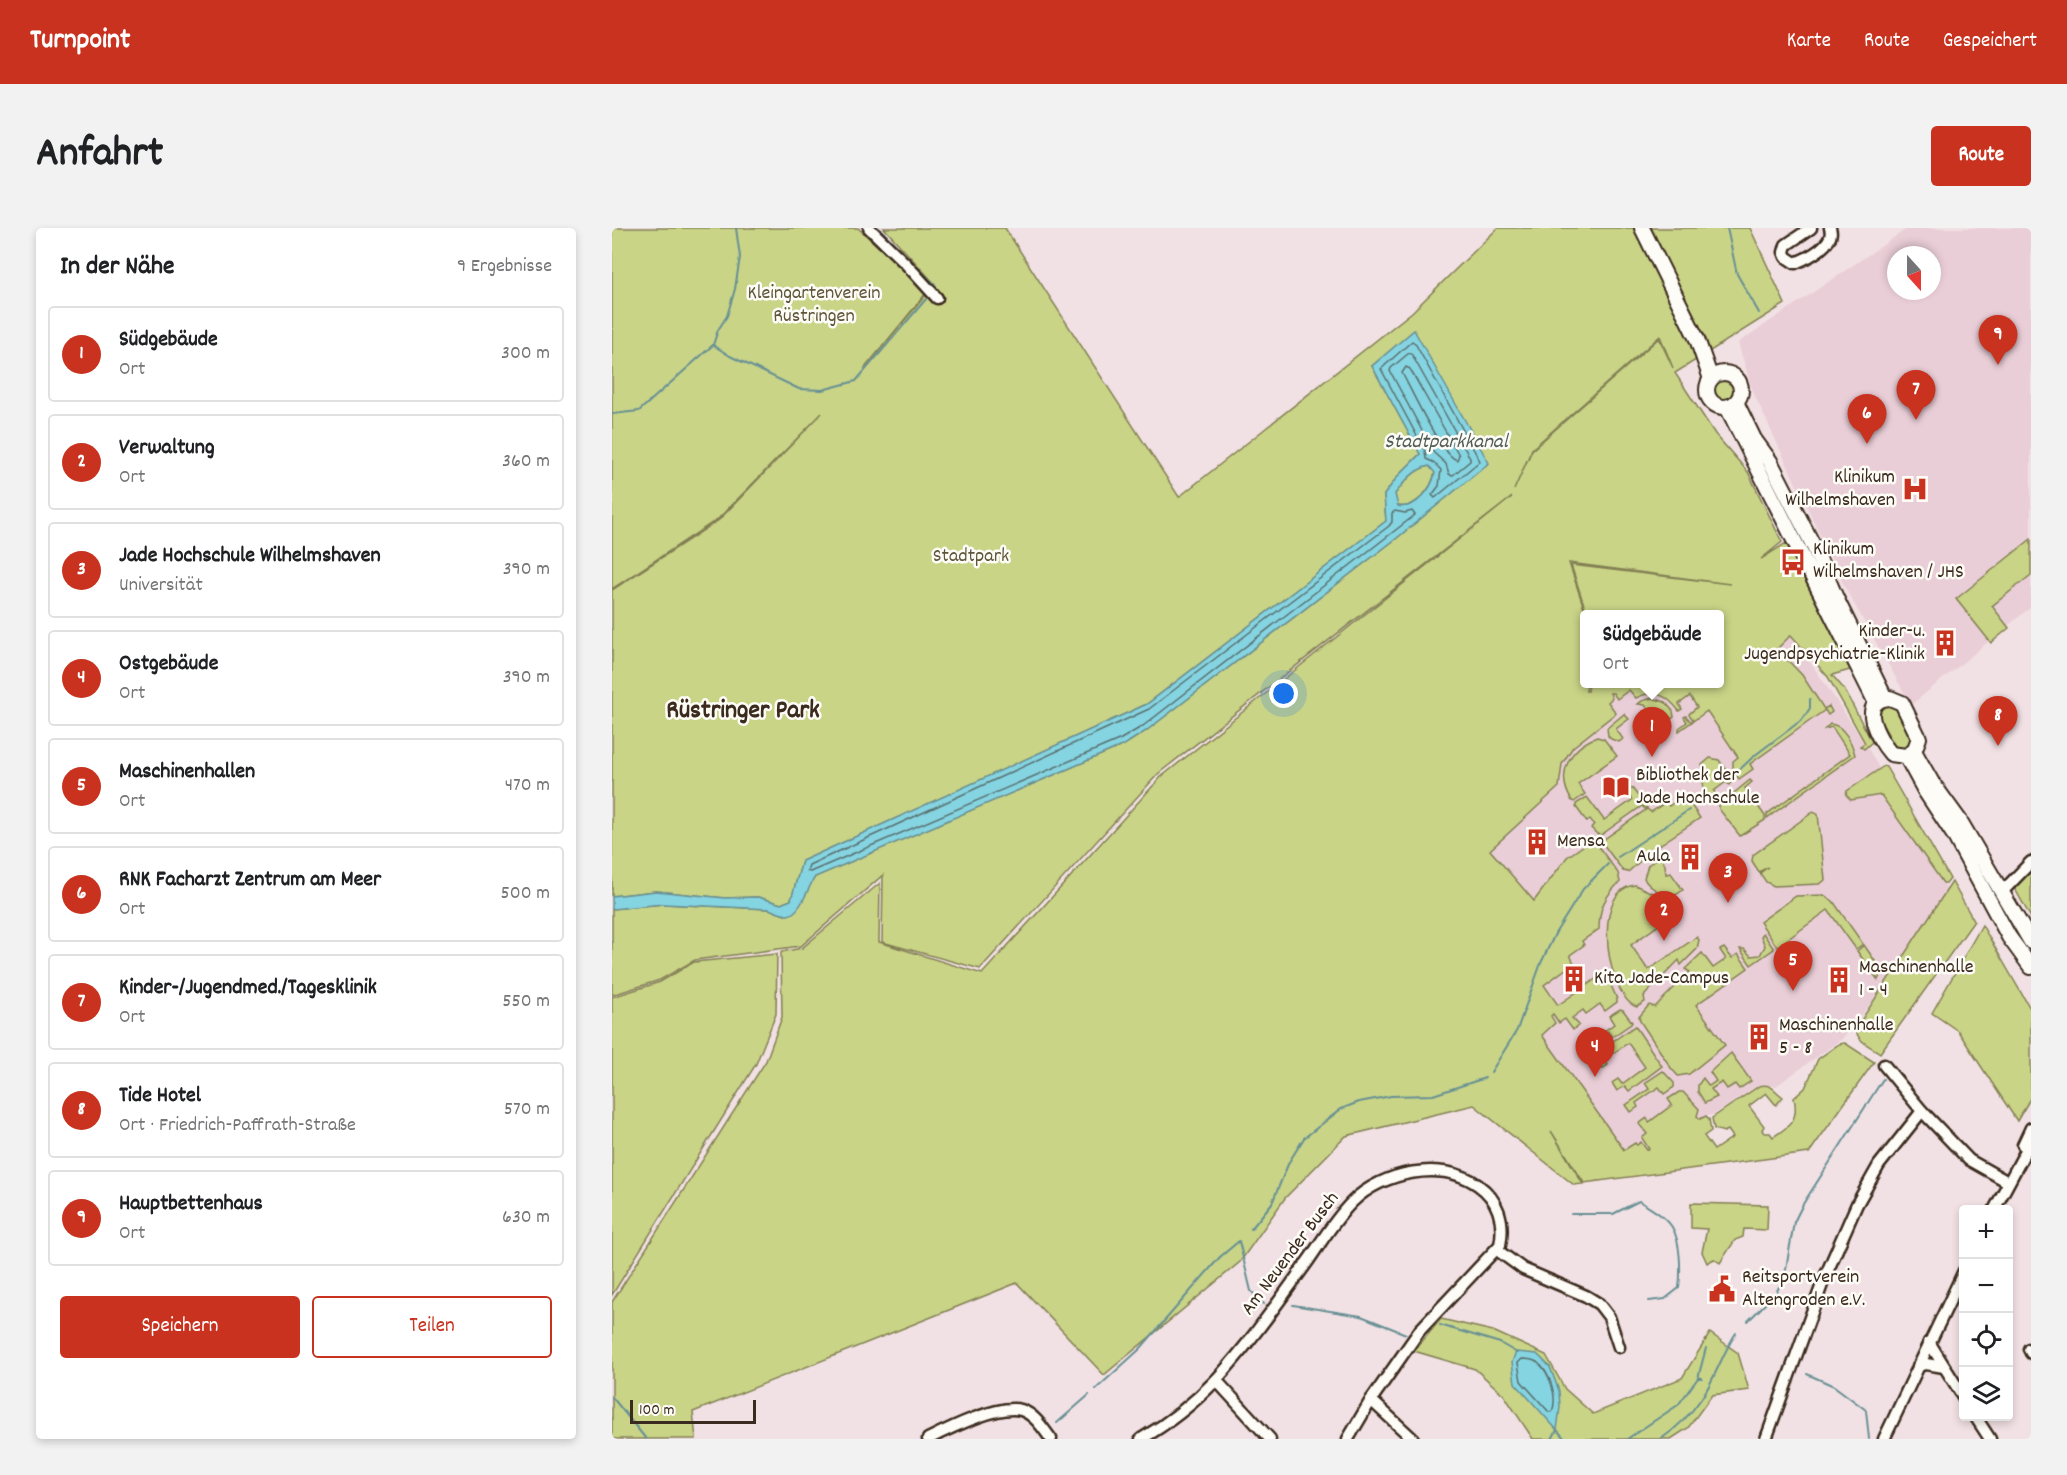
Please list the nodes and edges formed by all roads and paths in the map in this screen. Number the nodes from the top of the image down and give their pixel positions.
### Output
1 (869, 228) edge
2 (1642, 228) edge
3 (1830, 228) edge
4 (1805, 229) edge
5 (937, 298) dead end
6 (1715, 376) junction
7 (1732, 405) junction
8 (1881, 701) junction
9 (1910, 753) junction
10 (2031, 862) edge
11 (2001, 893) junction
12 (2009, 937) junction
13 (2031, 942) edge
14 (2031, 967) edge
15 (2031, 978) edge
16 (1884, 1065) dead end
17 (1922, 1111) junction
18 (2031, 1128) edge
19 (2031, 1141) edge
20 (2019, 1160) junction
21 (2008, 1182) junction
22 (1996, 1205) edge
23 (1497, 1250) junction
24 (1959, 1281) edge
25 (1929, 1342) junction
26 (1619, 1347) dead end
27 (1918, 1366) junction
28 (1944, 1367) junction
29 (1216, 1380) junction
30 (1959, 1390) edge
31 (1371, 1400) junction
32 (1978, 1421) edge
33 (928, 1439) edge
34 (1051, 1439) edge
35 (1141, 1439) edge
36 (1270, 1439) edge
37 (1348, 1439) edge
38 (1413, 1439) edge
39 (1766, 1439) edge
40 (1884, 1439) edge
41 (1990, 1439) edge

1 - 5 street
2 - 6 main road
3 - 4 street
6 - 7 main road
6 - 7 main road
7 - 8 main road
8 - 9 main road
8 - 9 main road
9 - 11 main road
9 - 12 main road
10 - 11 street
11 - 13 main road
12 - 14 main road
12 - 15 main road
16 - 17 street
17 - 21 street
17 - 39 street
18 - 20 street
19 - 20 street
20 - 21 street
21 - 22 street
23 - 26 street
23 - 29 street, Am Neuender Busch
23 - 31 street
24 - 25 street
25 - 27 street
25 - 28 street
27 - 28 street
27 - 40 street
28 - 30 street
29 - 35 street, Am Neuender Busch
29 - 36 street
31 - 37 street
31 - 38 street
32 - 41 street
33 - 34 street

